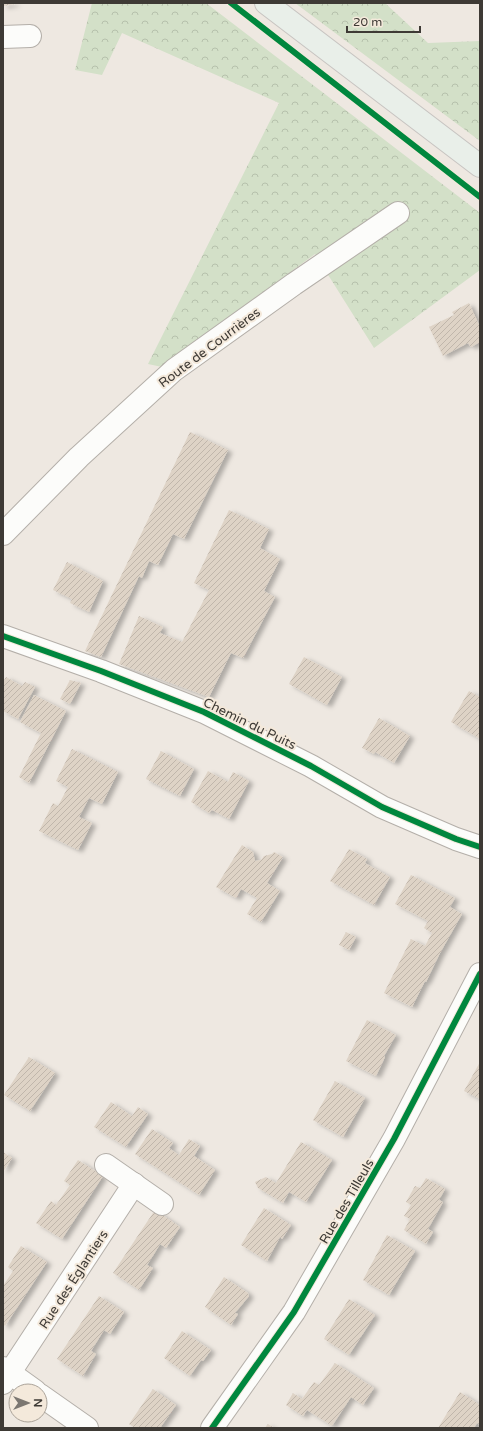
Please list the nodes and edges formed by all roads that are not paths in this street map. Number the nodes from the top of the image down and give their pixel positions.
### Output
1 (266, 3) edge
2 (30, 36) dead end
3 (3, 37) edge
4 (480, 166) edge
5 (398, 213) dead end
6 (3, 534) edge
7 (3, 636) edge
8 (480, 847) edge
9 (480, 974) edge
10 (106, 1165) dead end
11 (134, 1184) junction
12 (162, 1204) dead end
13 (6, 1375) edge
14 (20, 1383) edge
15 (48, 1401) edge
16 (86, 1428) edge
17 (212, 1428) edge

1 - 4 main road
2 - 3 street
5 - 6 street, Route de Courrières
7 - 8 street, Chemin du Puits
9 - 17 street, Rue des Tilleuls
10 - 11 street
11 - 12 street
11 - 13 street, Rue des Églantiers
13 - 14 street
15 - 16 street

